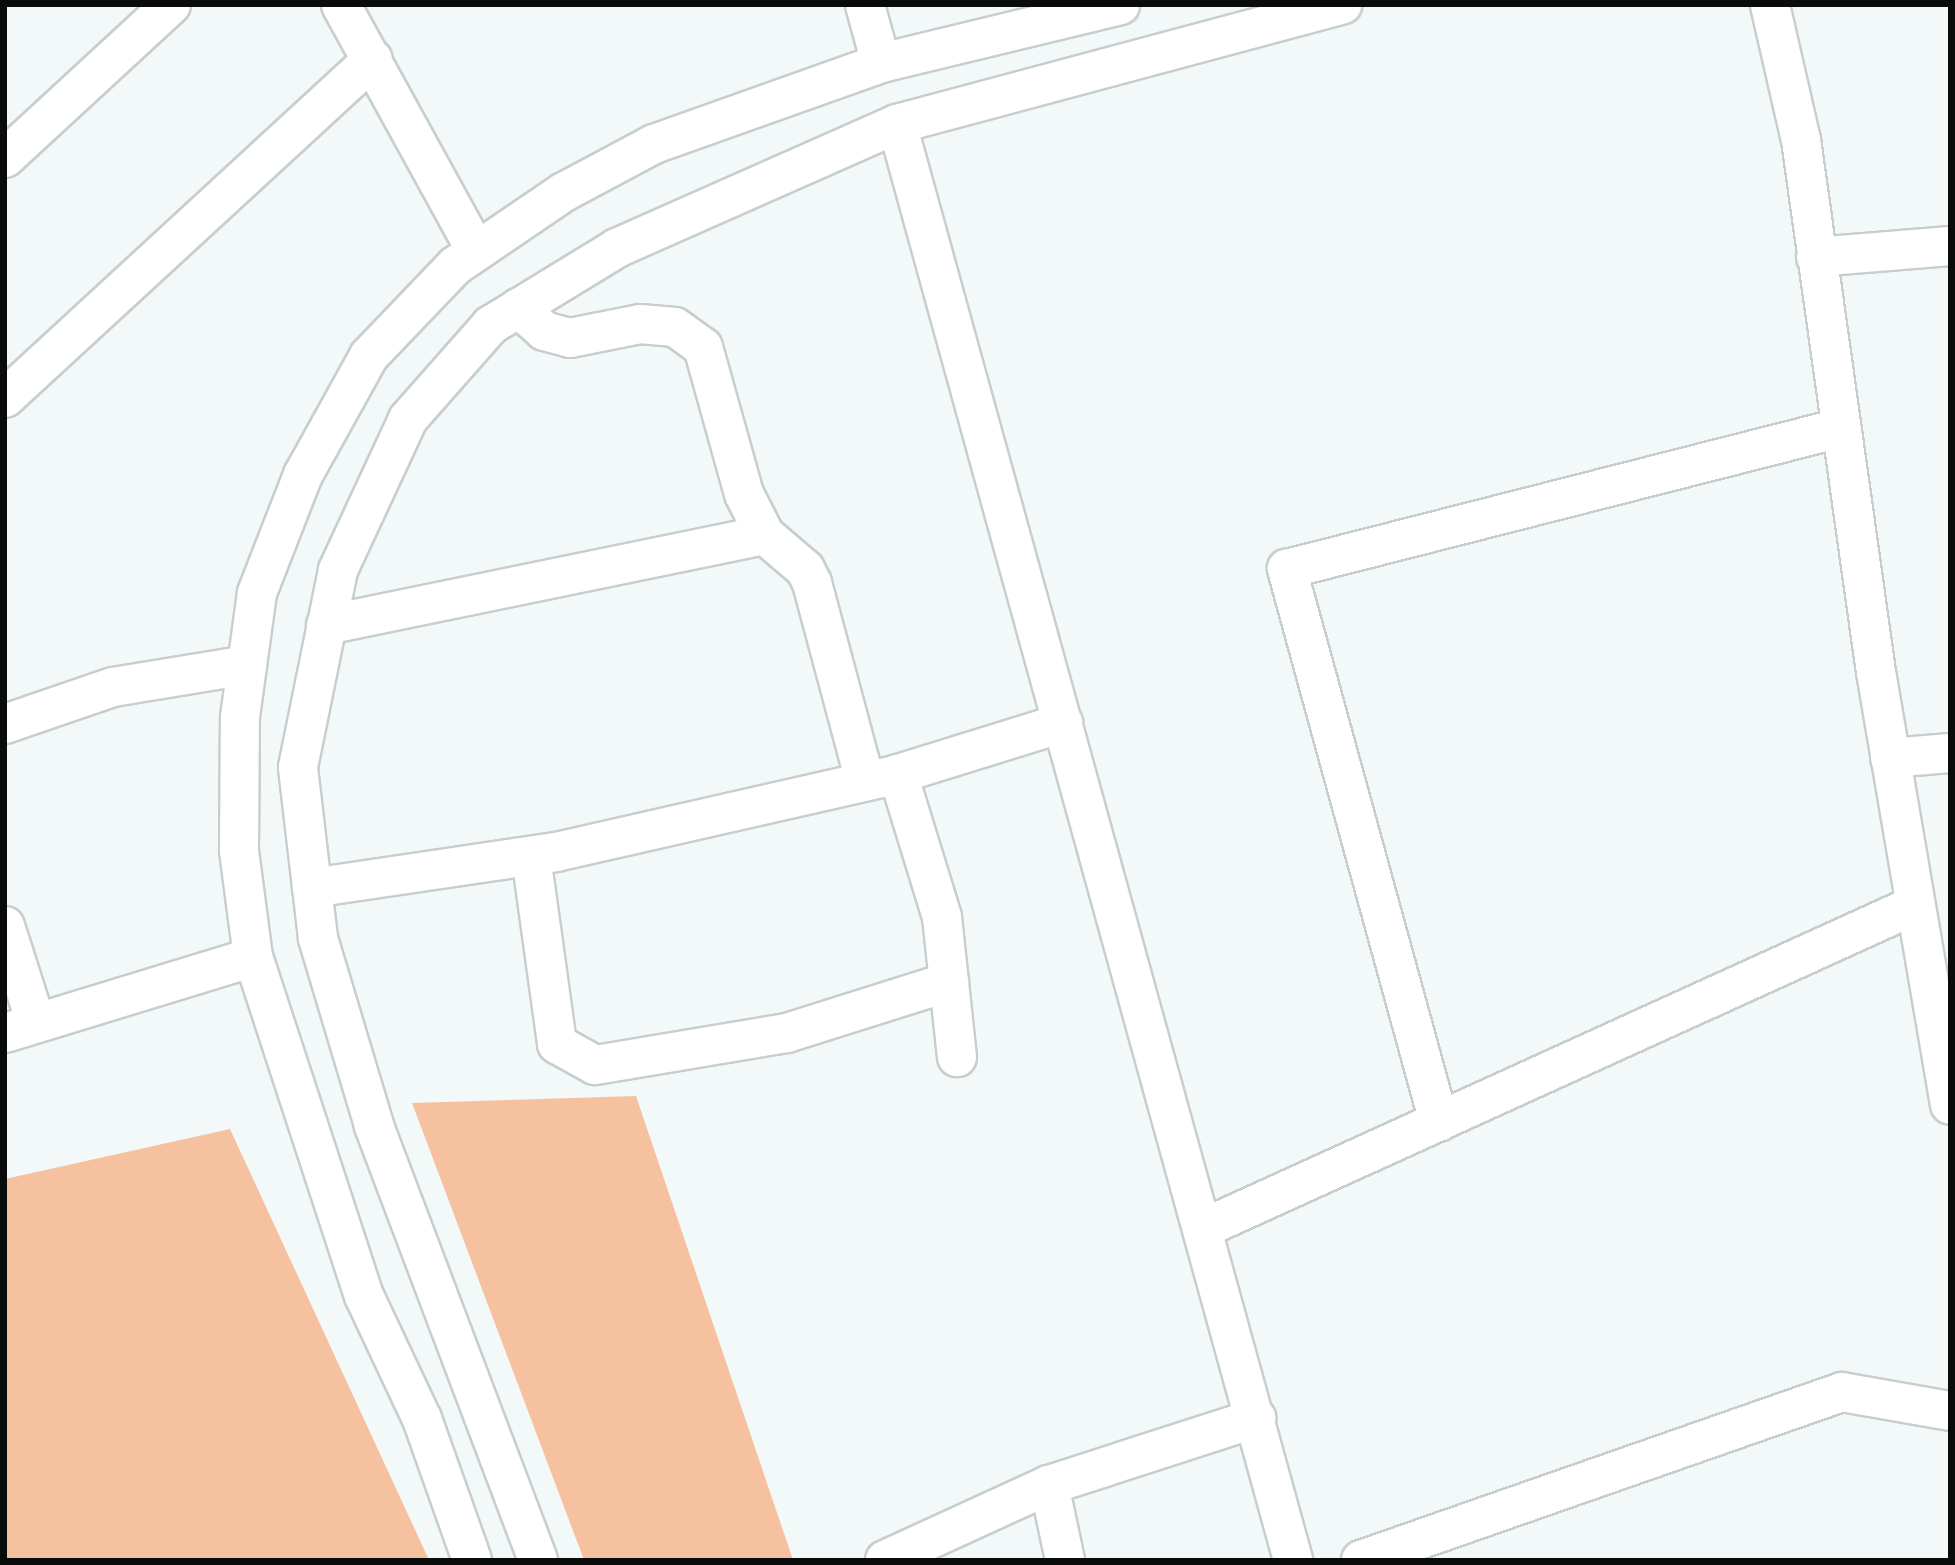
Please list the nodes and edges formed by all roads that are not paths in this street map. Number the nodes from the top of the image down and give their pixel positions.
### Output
1 (171, 5) edge
2 (341, 5) edge
3 (865, 5) edge
4 (1120, 5) edge
5 (1342, 5) edge
6 (1770, 5) edge
7 (373, 59) junction
8 (881, 63) junction
9 (897, 124) junction
10 (5, 158) edge
11 (1950, 246) edge
12 (476, 251) junction
13 (1816, 257) junction
14 (518, 308) junction
15 (5, 398) edge
16 (1840, 428) junction
17 (765, 535) junction
18 (326, 625) junction
19 (247, 665) junction
20 (1063, 723) junction
21 (5, 724) edge
22 (1950, 753) edge
23 (1890, 758) junction
24 (882, 777) junction
25 (531, 856) junction
26 (312, 888) junction
27 (1915, 905) junction
28 (5, 926) edge
29 (253, 957) junction
30 (949, 982) junction
31 (21, 1028) edge
32 (957, 1057) dead end
33 (1950, 1105) edge
34 (1439, 1122) junction
35 (1204, 1228) junction
36 (468, 1373) junction
37 (415, 1404) junction
38 (1950, 1411) edge
39 (1256, 1418) junction
40 (1049, 1485) junction
41 (472, 1560) edge
42 (538, 1560) edge
43 (885, 1560) edge
44 (1066, 1560) edge
45 (1293, 1560) edge
46 (1361, 1560) edge

1 - 10 street
2 - 7 street
3 - 8 street
4 - 8 street
5 - 9 street
6 - 13 street
7 - 12 street
7 - 15 street
8 - 12 street
9 - 14 street
9 - 20 street
11 - 13 street
12 - 19 street
13 - 16 street
14 - 17 street
14 - 18 street
16 - 23 street
16 - 34 street
17 - 18 street
17 - 24 street
18 - 26 street
19 - 21 street
19 - 29 street
20 - 24 street
20 - 35 street
22 - 23 street
23 - 27 street
24 - 25 street
24 - 30 street
25 - 26 street
25 - 30 street
26 - 36 street
27 - 33 street
27 - 34 street
28 - 31 street
29 - 31 street
29 - 37 street
30 - 32 street
34 - 35 street
35 - 39 street
36 - 37 street
36 - 42 street
37 - 41 street
38 - 46 street
39 - 40 street
39 - 45 street
40 - 43 street
40 - 44 street

